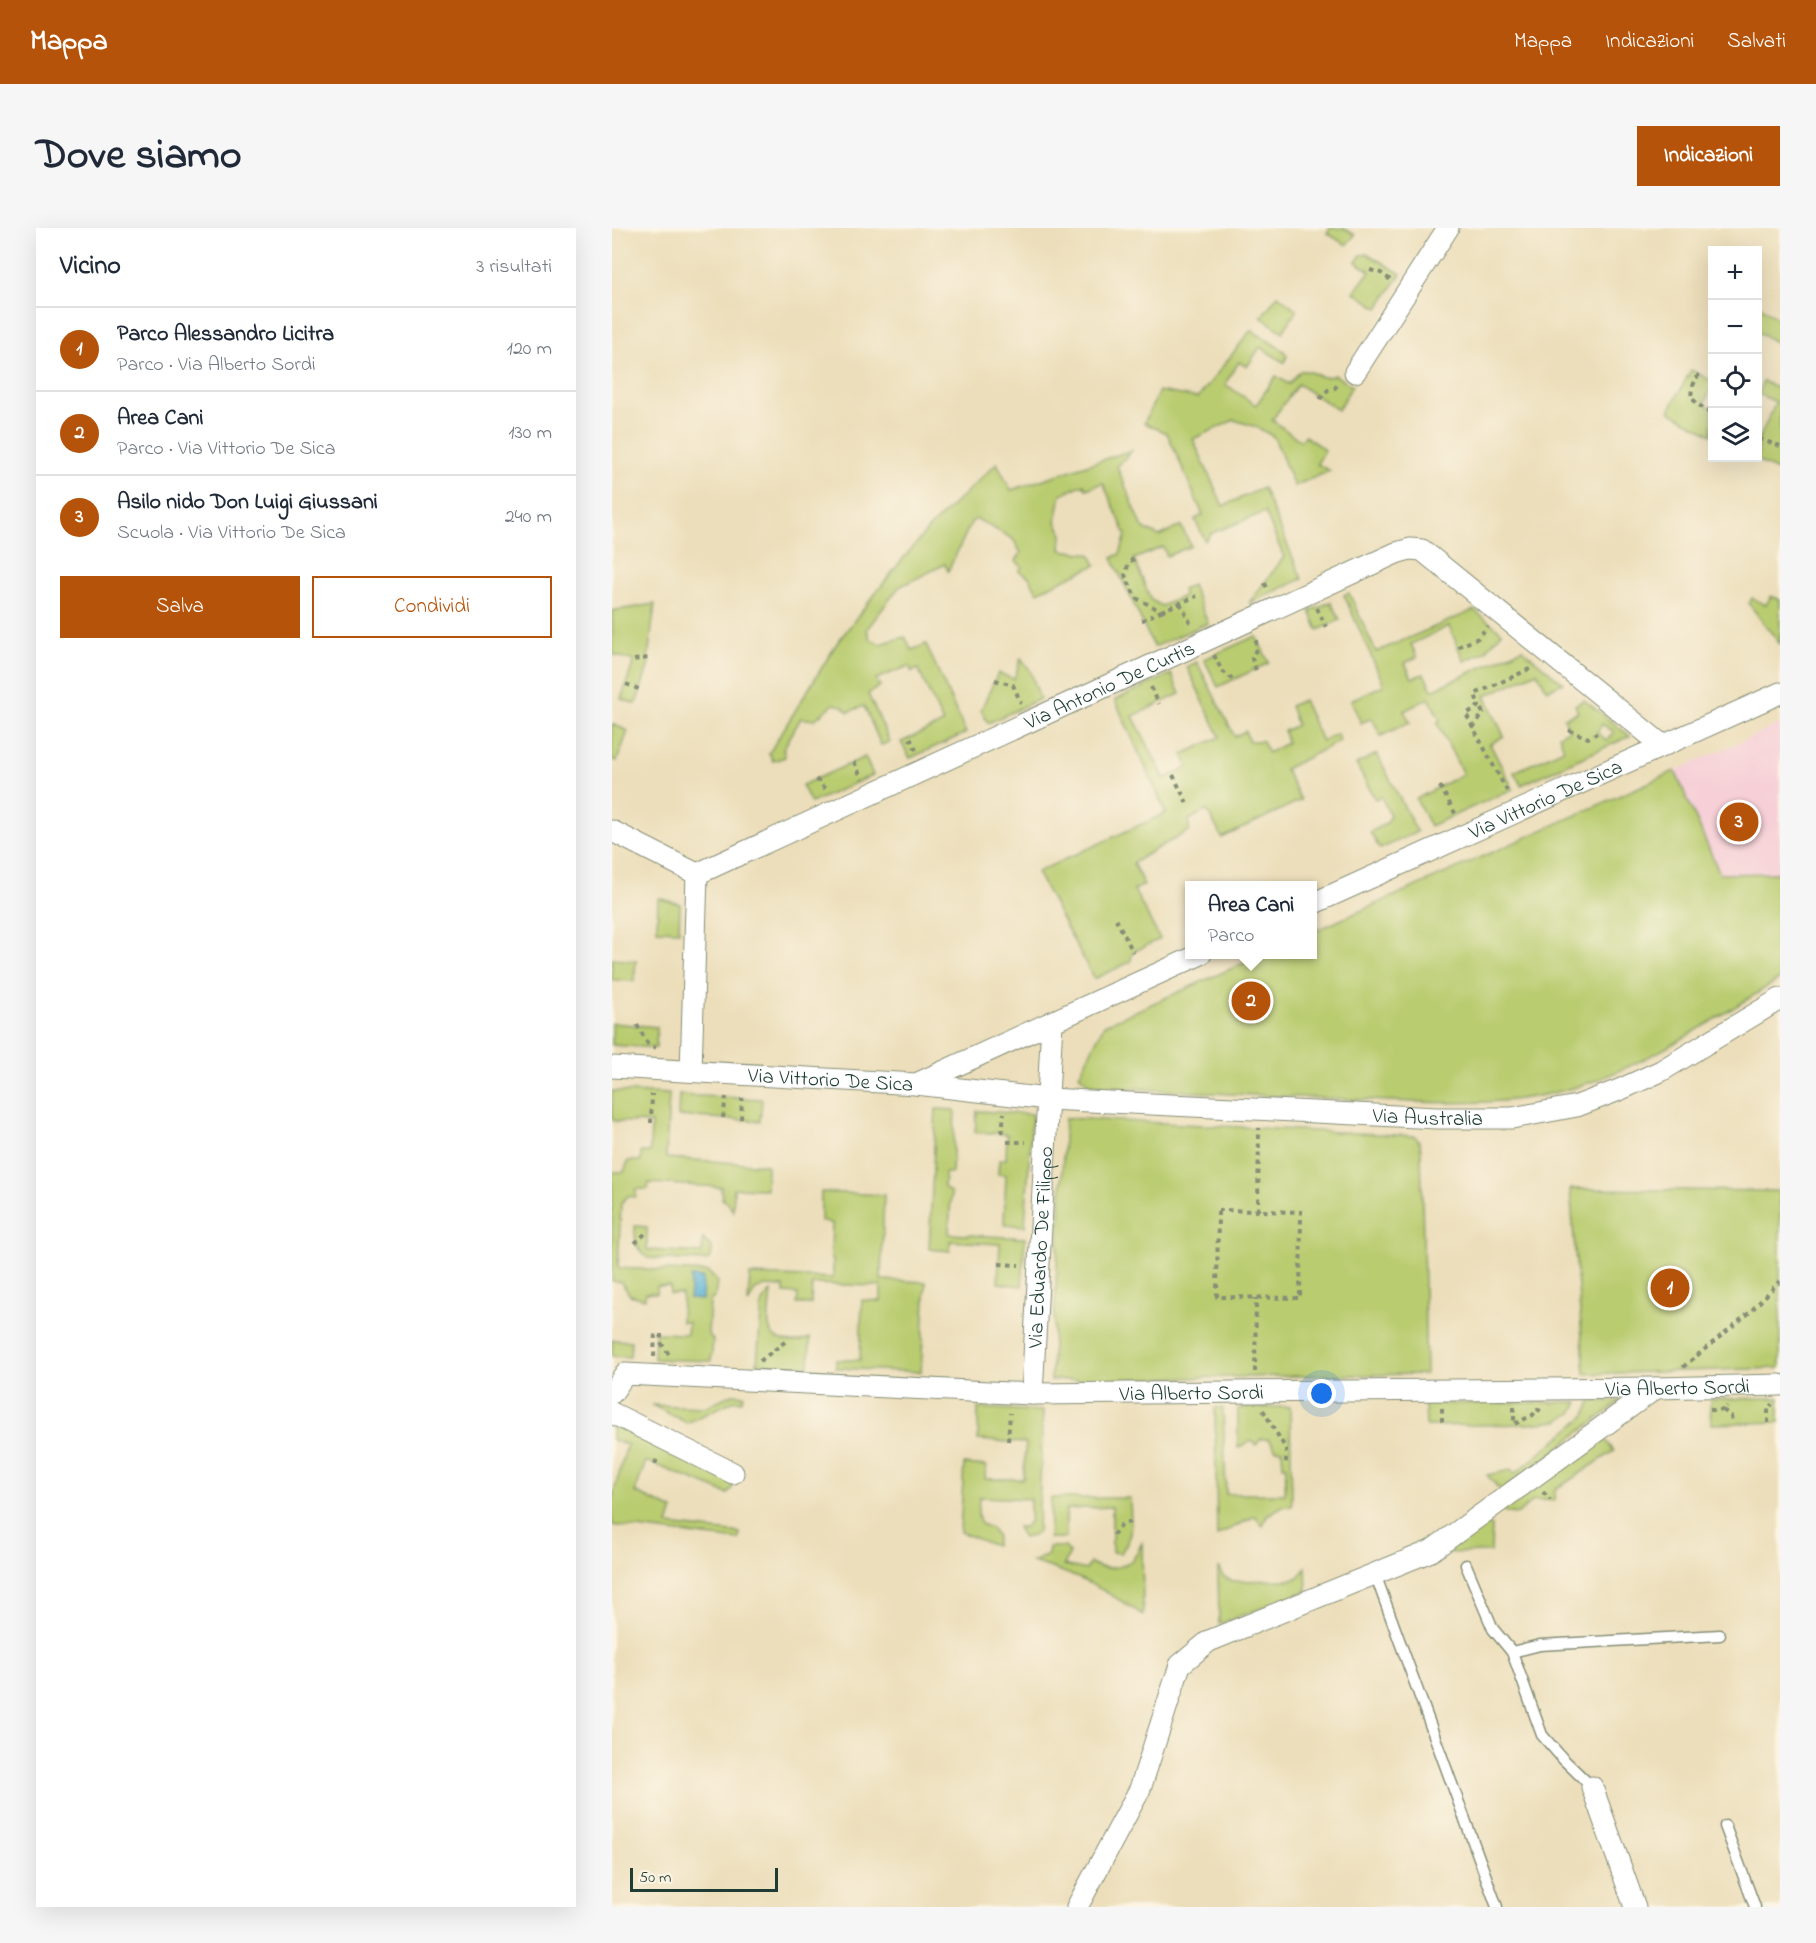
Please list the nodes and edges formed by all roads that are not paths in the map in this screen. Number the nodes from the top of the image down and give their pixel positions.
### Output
1 (1448, 228) edge
2 (1355, 372) road end
3 (1780, 693) edge
4 (1662, 745) junction
5 (612, 831) edge
6 (697, 874) junction
7 (1317, 902) edge
8 (1190, 959) edge
9 (1780, 999) edge
10 (1052, 1022) junction
11 (612, 1067) edge
12 (691, 1071) junction
13 (916, 1084) junction
14 (1048, 1099) junction
15 (1656, 1388) junction
16 (612, 1393) edge
17 (1032, 1394) junction
18 (1779, 1394) edge
19 (612, 1413) edge
20 (733, 1473) dead end
21 (1466, 1565) dead end
22 (1375, 1574) junction
23 (1720, 1635) dead end
24 (1512, 1652) junction
25 (1592, 1787) joint
26 (1725, 1826) dead end
27 (1077, 1907) edge
28 (1497, 1907) edge
29 (1635, 1907) edge
30 (1755, 1907) edge

1 - 2 street
3 - 4 street, Via Vittorio De Sica
4 - 6 street, Via Antonio De Curtis
4 - 7 street, Via Vittorio De Sica
5 - 6 street
6 - 12 street
8 - 10 street, Via Vittorio De Sica
9 - 14 street, Via Australia
10 - 13 street, Via Vittorio De Sica
10 - 14 street, Via Eduardo De Filippo
11 - 12 street, Via Vittorio De Sica
12 - 13 street, Via Vittorio De Sica
13 - 14 street, Via Australia
14 - 17 street, Via Eduardo De Filippo
15 - 17 street, Via Alberto Sordi
15 - 18 street, Via Alberto Sordi
15 - 22 street
16 - 17 street, Via Alberto Sordi
19 - 20 street
21 - 24 lane
22 - 27 street
22 - 28 lane
23 - 24 lane
24 - 25 lane
25 - 29 street
26 - 30 lane

